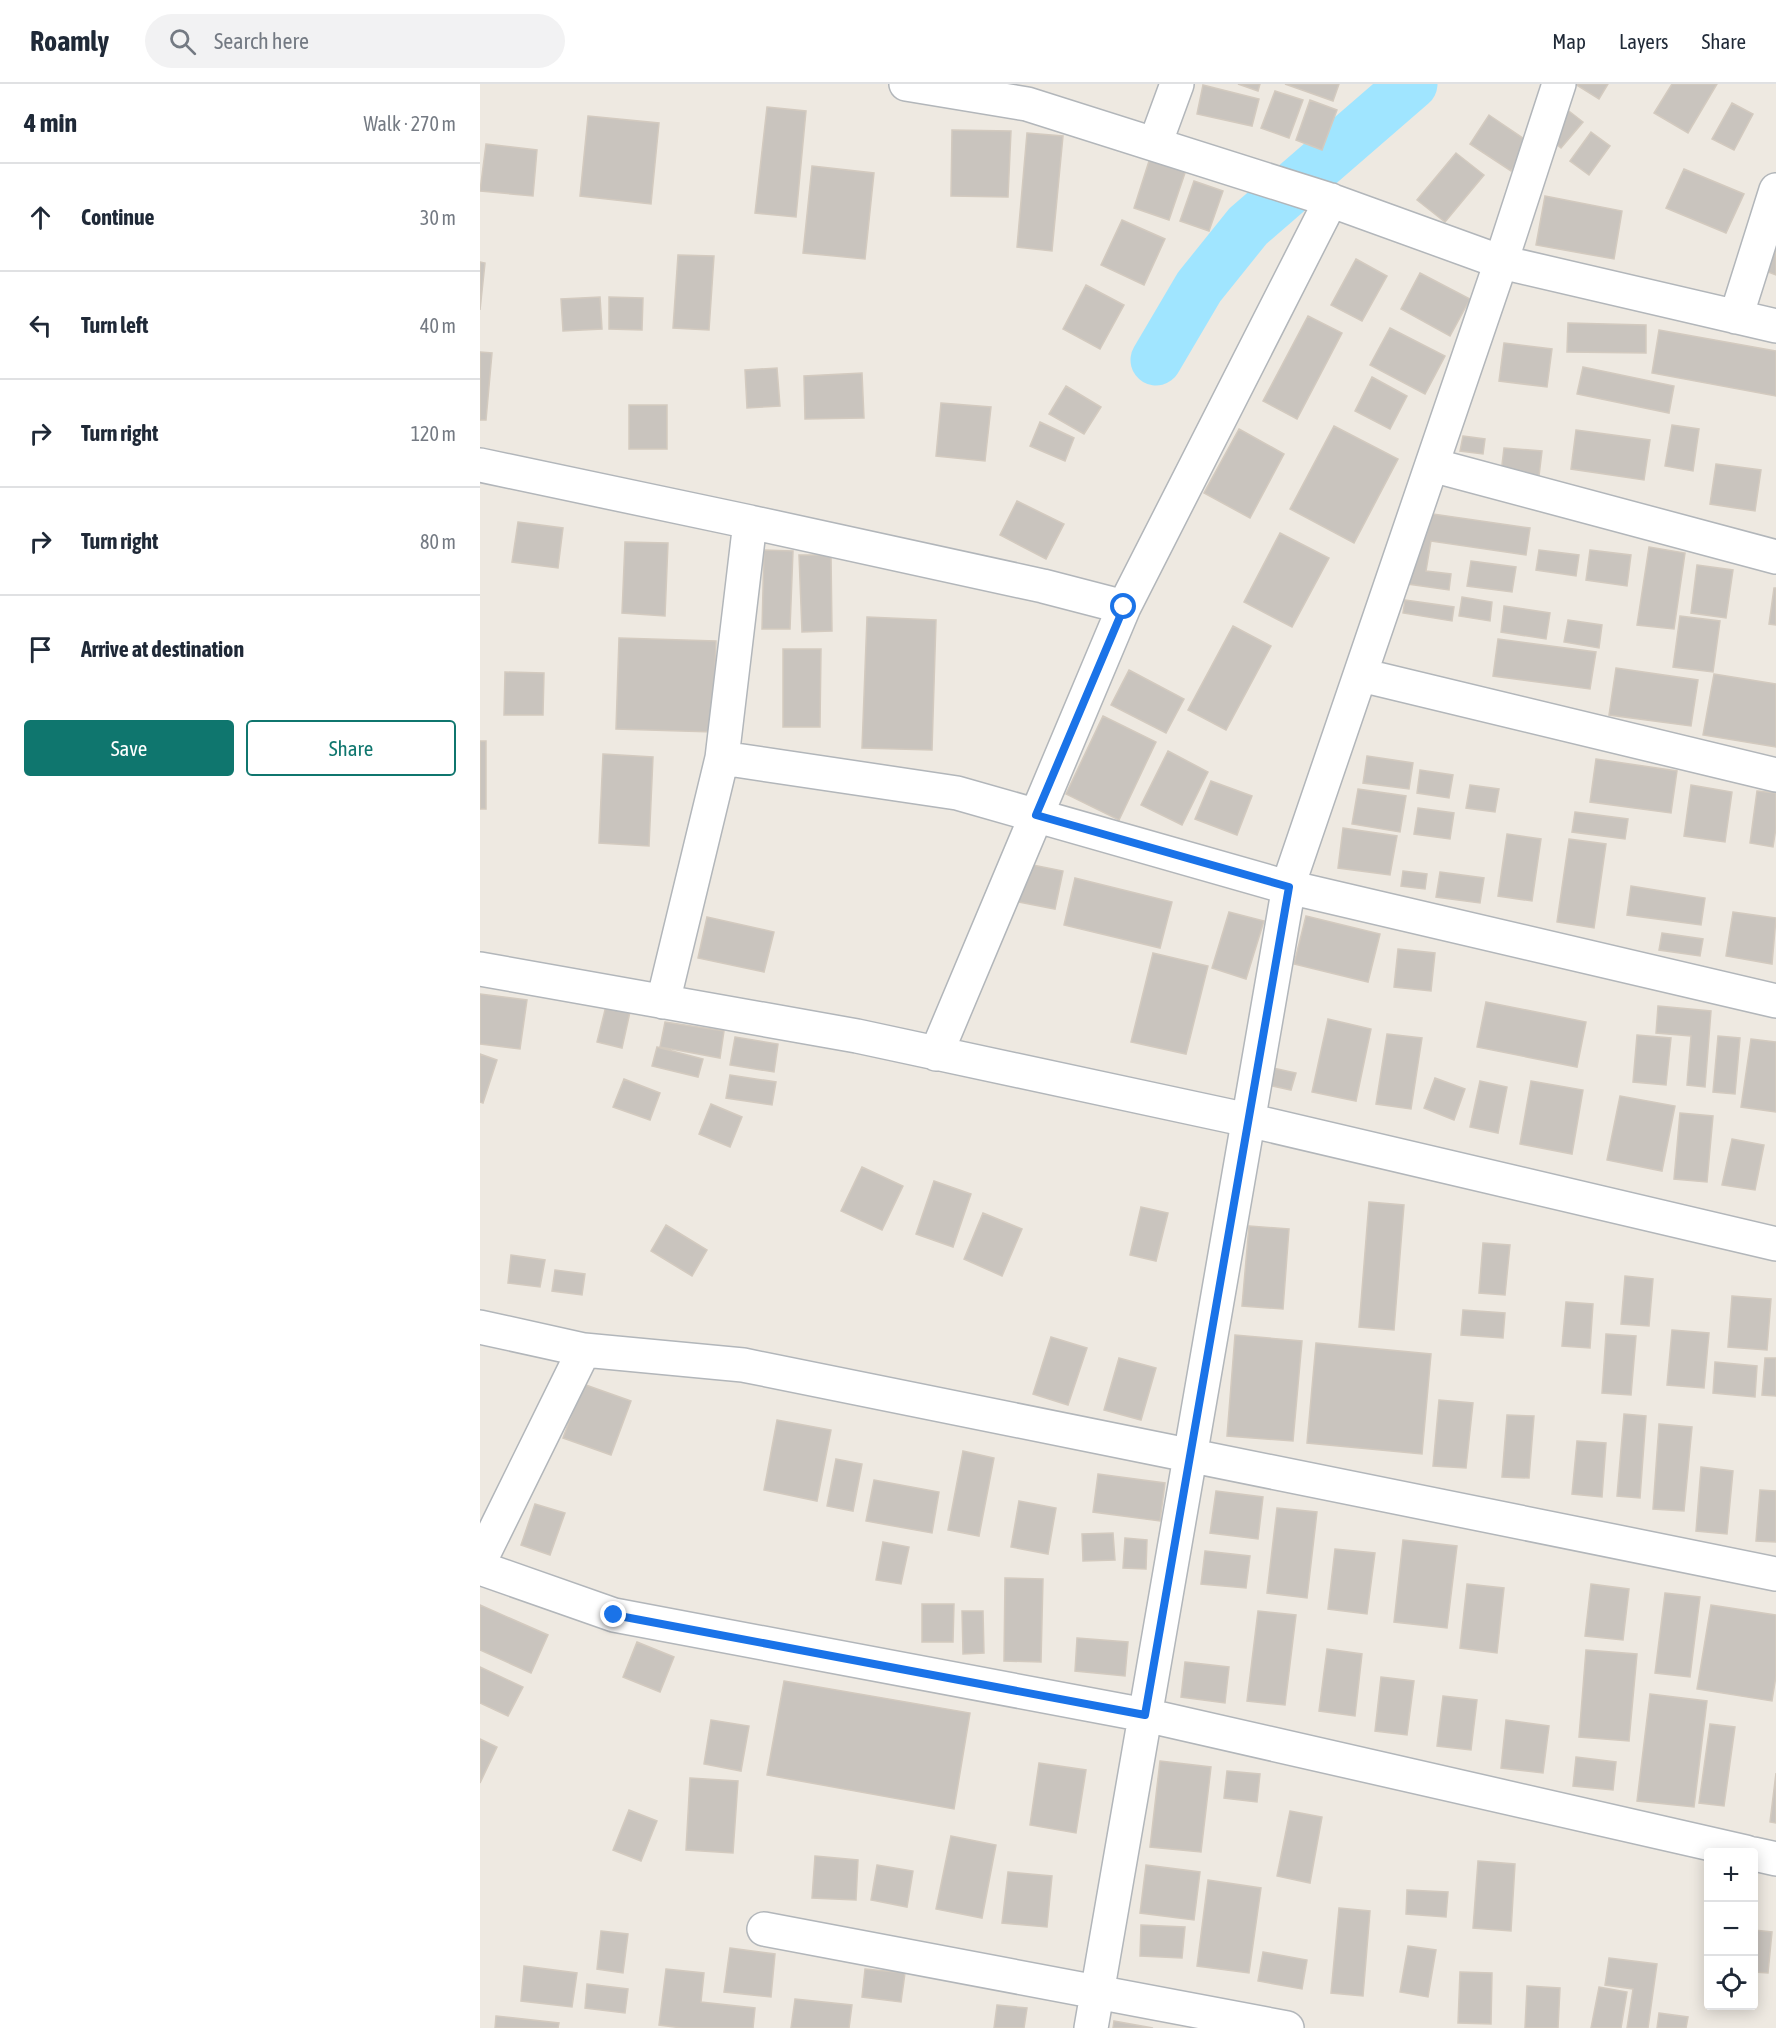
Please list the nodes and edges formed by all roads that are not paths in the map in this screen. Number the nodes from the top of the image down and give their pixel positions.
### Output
1 (906, 84) edge
2 (1177, 84) edge
3 (1559, 84) edge
4 (1166, 148) junction
5 (1776, 190) edge
6 (1329, 200) junction
7 (1501, 262) junction
8 (1736, 317) junction
9 (1776, 326) edge
10 (480, 465) edge
11 (1432, 465) junction
12 (750, 522) junction
13 (1776, 557) edge
14 (1124, 607) junction
15 (1361, 675) junction
16 (722, 758) junction
17 (1776, 775) edge
18 (1036, 815) junction
19 (1289, 887) junction
20 (480, 969) edge
21 (1776, 1001) edge
22 (663, 1002) junction
23 (936, 1054) junction
24 (1248, 1120) junction
25 (1776, 1244) edge
26 (480, 1328) edge
27 (584, 1350) junction
28 (1190, 1455) junction
29 (480, 1561) edge
30 (480, 1568) edge
31 (1776, 1575) edge
32 (1145, 1715) junction
33 (1728, 1848) edge
34 (1758, 1855) edge
35 (1776, 1859) edge
36 (764, 1929) dead end
37 (1097, 1991) junction
38 (1091, 2028) edge
39 (1287, 2028) edge

1 - 4 street
2 - 4 street
3 - 7 street
4 - 6 street
5 - 8 street
6 - 7 street
6 - 14 street
7 - 8 street
7 - 11 street
8 - 9 street
10 - 12 street
11 - 13 street
11 - 15 street
12 - 14 street
12 - 16 street
14 - 18 street
15 - 17 street
15 - 19 street
16 - 18 street
16 - 22 street
18 - 19 street
18 - 23 street
19 - 21 street
19 - 24 street
20 - 22 street
22 - 23 street
23 - 24 street
24 - 25 street
24 - 28 street
26 - 27 street
27 - 28 street
27 - 29 street
28 - 31 street
28 - 32 street
30 - 32 street
32 - 33 street
32 - 37 street
34 - 35 street
36 - 37 street
37 - 38 street
37 - 39 street

